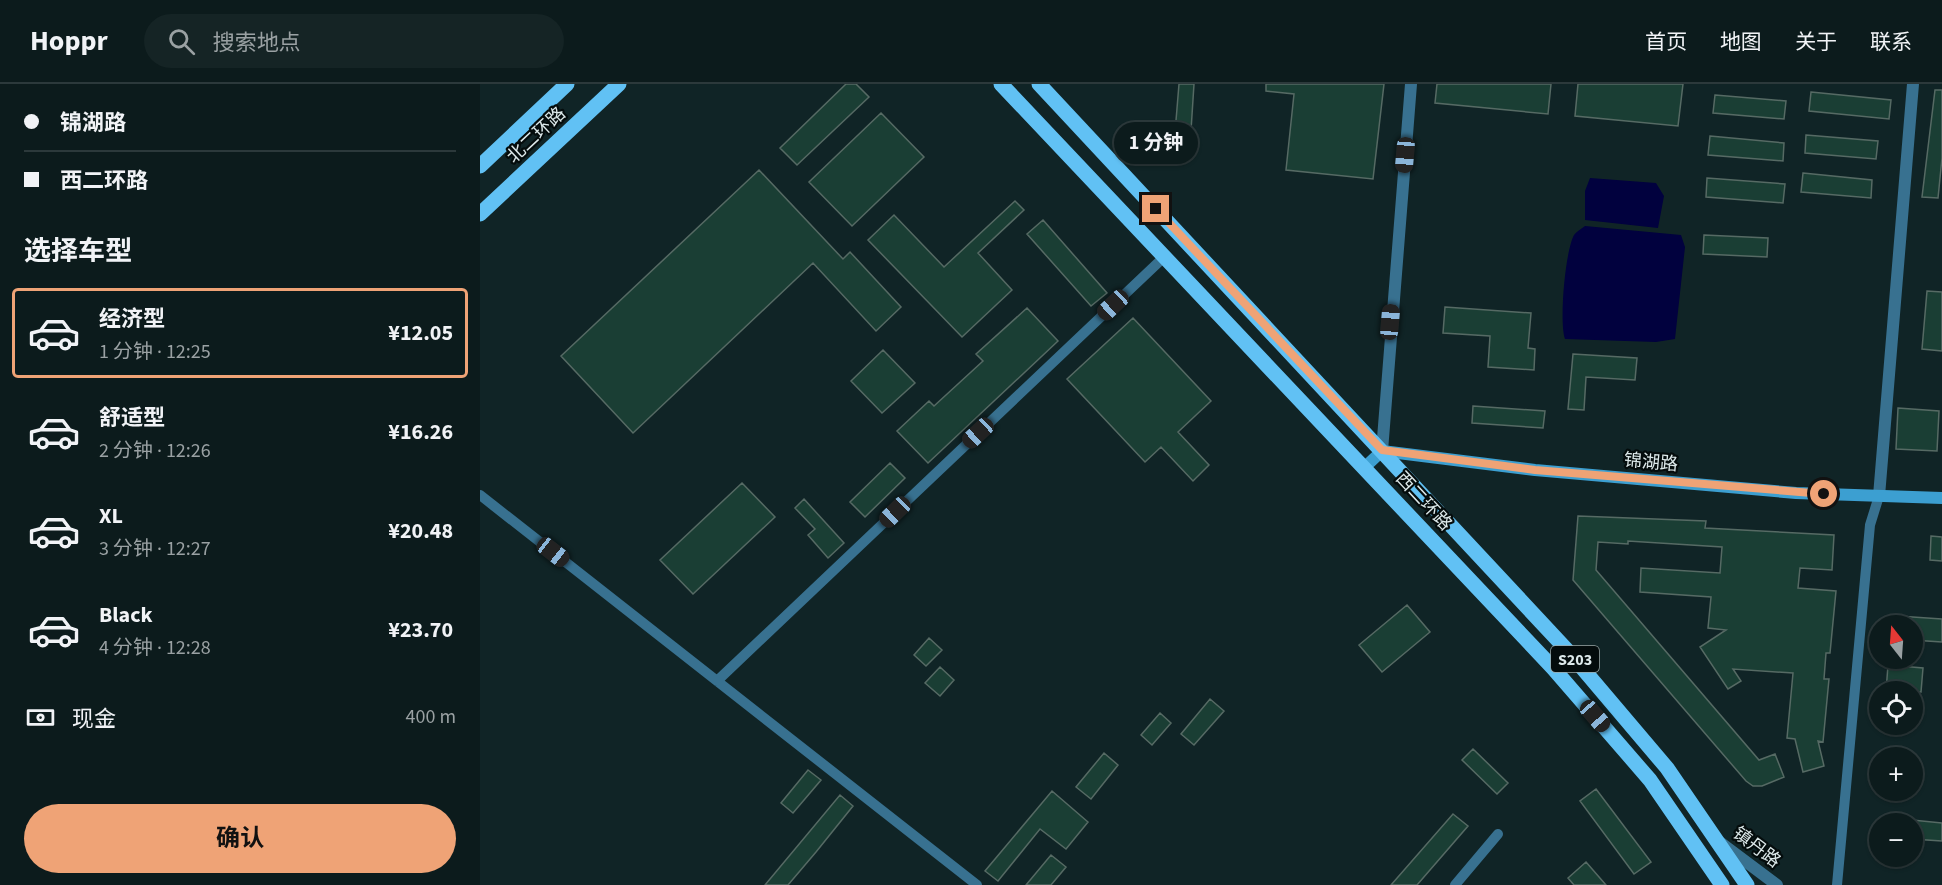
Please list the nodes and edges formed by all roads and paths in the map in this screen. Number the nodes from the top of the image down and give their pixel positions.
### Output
1 (567, 84) edge
2 (620, 84) edge
3 (1000, 84) edge
4 (1039, 84) edge
5 (1411, 84) edge
6 (1913, 84) edge
7 (480, 166) edge
8 (480, 214) edge
9 (1182, 237) junction
10 (1164, 257) junction
11 (1382, 450) junction
12 (1365, 467) junction
13 (480, 495) edge
14 (1879, 496) junction
15 (1942, 498) edge
16 (717, 681) junction
17 (1498, 834) dead end
18 (1715, 839) junction
19 (1697, 850) junction
20 (977, 885) edge
21 (1455, 885) edge
22 (1722, 885) edge
23 (1747, 885) edge
24 (1777, 885) edge
25 (1837, 885) edge

1 - 7 main road, 北二环路
2 - 8 main road, 北二环路
3 - 10 main road, 西二环路 / S203
4 - 9 main road, 西二环路 / S203
5 - 11 street
6 - 14 street
9 - 10 main road
9 - 11 main road, 西二环路 / S203
10 - 12 main road, 西二环路 / S203
10 - 16 street
11 - 12 main road
11 - 14 main road, 锦湖路
11 - 18 main road, 西二环路 / S203
12 - 19 main road, 西二环路 / S203
13 - 16 street
14 - 15 main road, 锦湖路
14 - 25 street
16 - 20 street
17 - 21 street
18 - 19 main road
18 - 23 main road, 西二环路 / S203
18 - 24 street, 镇丹路
19 - 22 main road, 西二环路 / S203

